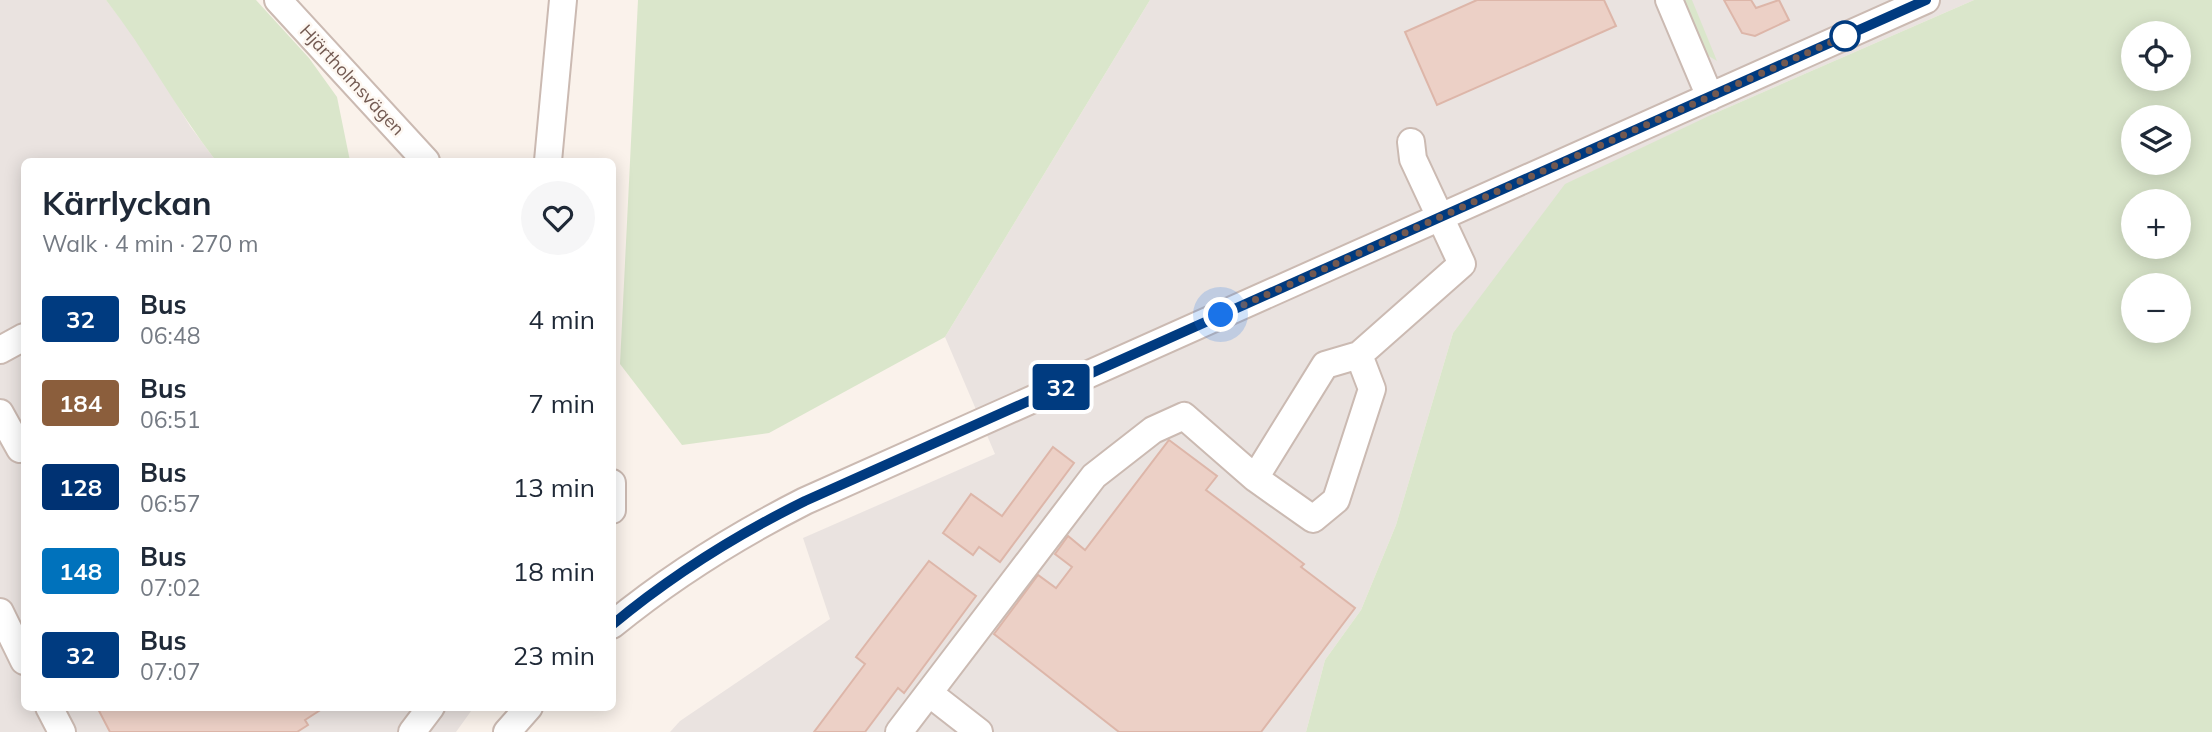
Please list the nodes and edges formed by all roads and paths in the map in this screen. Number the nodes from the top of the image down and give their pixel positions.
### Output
1 (278, 0) edge
2 (563, 0) edge
3 (1669, 0) edge
4 (1926, 0) edge
5 (1710, 97) junction
6 (1411, 142) dead end
7 (423, 158) edge
8 (548, 158) edge
9 (1441, 217) junction
10 (21, 339) edge
11 (0, 350) edge
12 (1359, 355) junction
13 (0, 414) edge
14 (20, 449) dead end
15 (1255, 478) junction
16 (0, 612) edge
17 (616, 622) edge
18 (21, 655) edge
19 (929, 693) junction
20 (50, 711) edge
21 (428, 711) edge
22 (524, 711) edge
23 (62, 732) edge
24 (412, 732) edge
25 (506, 732) edge
26 (899, 732) edge
27 (979, 732) edge

1 - 7 street, Hjärtholmsvägen
2 - 8 street
3 - 5 street
4 - 5 street
5 - 9 street
6 - 9 street
9 - 12 street
9 - 17 street
10 - 11 street
12 - 15 street
12 - 15 street
13 - 14 street
15 - 19 street
16 - 18 street
19 - 26 street
19 - 27 street
20 - 23 street
21 - 24 street
22 - 25 street

